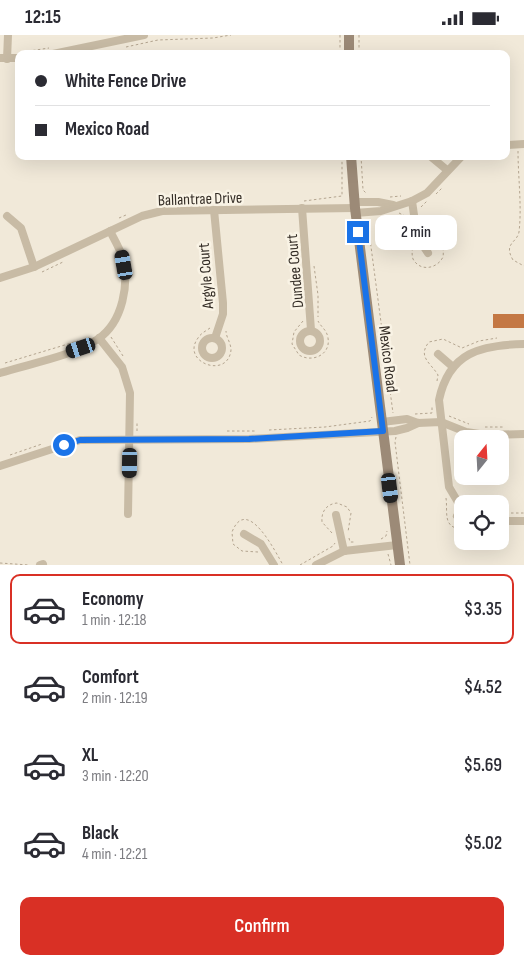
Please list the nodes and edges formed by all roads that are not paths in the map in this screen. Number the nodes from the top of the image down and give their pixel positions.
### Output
1 (8, 35) edge
2 (144, 35) edge
3 (349, 35) edge
4 (72, 50) edge
5 (349, 50) edge
6 (4, 58) edge
7 (524, 144) edge
8 (510, 145) edge
9 (351, 160) edge
10 (435, 160) edge
11 (462, 160) edge
12 (447, 170) junction
13 (412, 201) junction
14 (302, 205) junction
15 (352, 205) junction
16 (214, 210) junction
17 (7, 216) dead end
18 (110, 231) junction
19 (428, 253) dead end
20 (36, 270) junction
21 (0, 278) edge
22 (311, 330) dead end
23 (99, 338) junction
24 (215, 338) dead end
25 (524, 344) edge
26 (438, 354) dead end
27 (454, 367) junction
28 (0, 373) edge
29 (443, 418) junction
30 (377, 424) junction
31 (524, 434) edge
32 (130, 439) junction
33 (0, 465) edge
34 (454, 497) edge
35 (128, 514) dead end
36 (336, 515) dead end
37 (509, 521) edge
38 (524, 521) edge
39 (244, 534) dead end
40 (397, 545) junction
41 (344, 551) junction
42 (274, 565) edge
43 (316, 565) edge
44 (400, 565) edge

1 - 6 street
2 - 4 street
3 - 5 street
7 - 8 street
9 - 15 street, Mexico Road
10 - 12 street
11 - 12 street
12 - 13 street
13 - 15 street, Ballantrae Drive
13 - 19 street
14 - 15 street, Ballantrae Drive
14 - 16 street, Ballantrae Drive
14 - 22 street, Dundee Court
15 - 30 street, Mexico Road
16 - 18 street, Ballantrae Drive
16 - 24 street, Argyle Court
17 - 20 street
18 - 20 street, Ballantrae Drive
18 - 23 street
20 - 21 street, Ballantrae Drive
23 - 28 street
23 - 32 street
25 - 27 street
26 - 27 street
27 - 29 street
29 - 30 street
29 - 31 street
29 - 34 street
30 - 32 street
30 - 40 street, Mexico Road
32 - 33 street
32 - 35 street
36 - 41 street
37 - 38 street
39 - 42 street
40 - 41 street
40 - 44 street, Mexico Road
41 - 43 street

